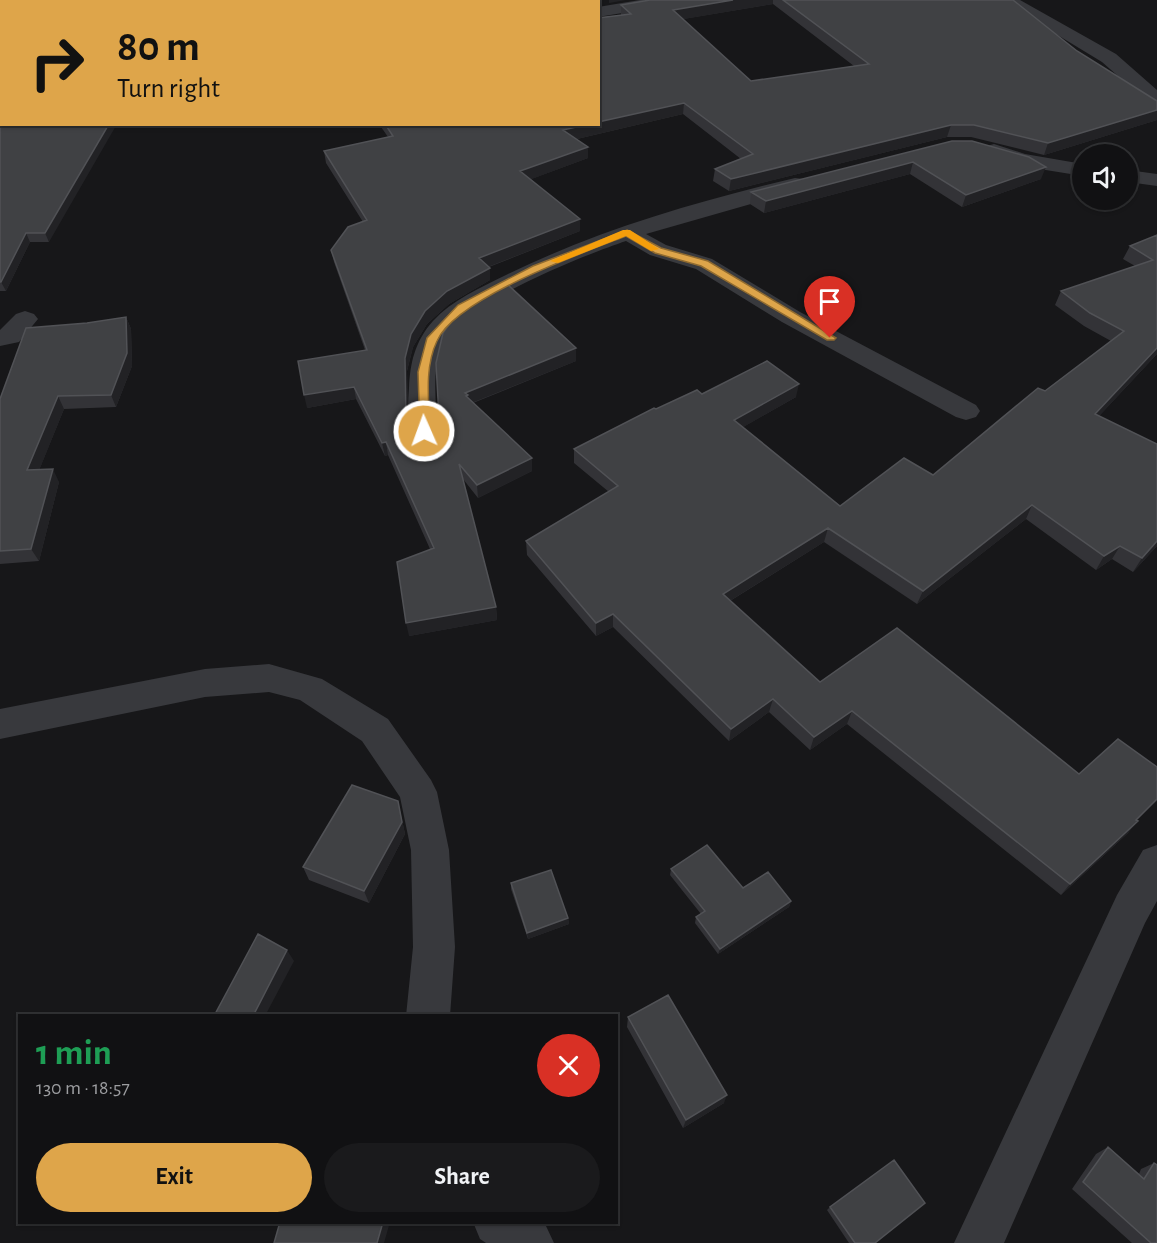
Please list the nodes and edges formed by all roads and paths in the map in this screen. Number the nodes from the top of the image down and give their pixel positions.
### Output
1 (671, 0) edge
2 (1008, 0) edge
3 (600, 12) edge
4 (1157, 100) edge
5 (970, 145) edge
6 (1072, 168) edge
7 (1138, 177) edge
8 (820, 178) edge
9 (1157, 180) edge
10 (627, 232) junction
11 (25, 319) dead end
12 (0, 338) edge
13 (966, 411) dead end
14 (424, 431) edge
15 (0, 724) edge
16 (1157, 864) edge
17 (428, 1014) edge
18 (500, 1224) edge
19 (529, 1243) edge
20 (979, 1243) edge

1 - 3 street
2 - 4 street
5 - 6 street
7 - 9 street
8 - 10 street
10 - 13 street
10 - 14 street
11 - 12 street
15 - 17 street
16 - 20 street
18 - 19 street

